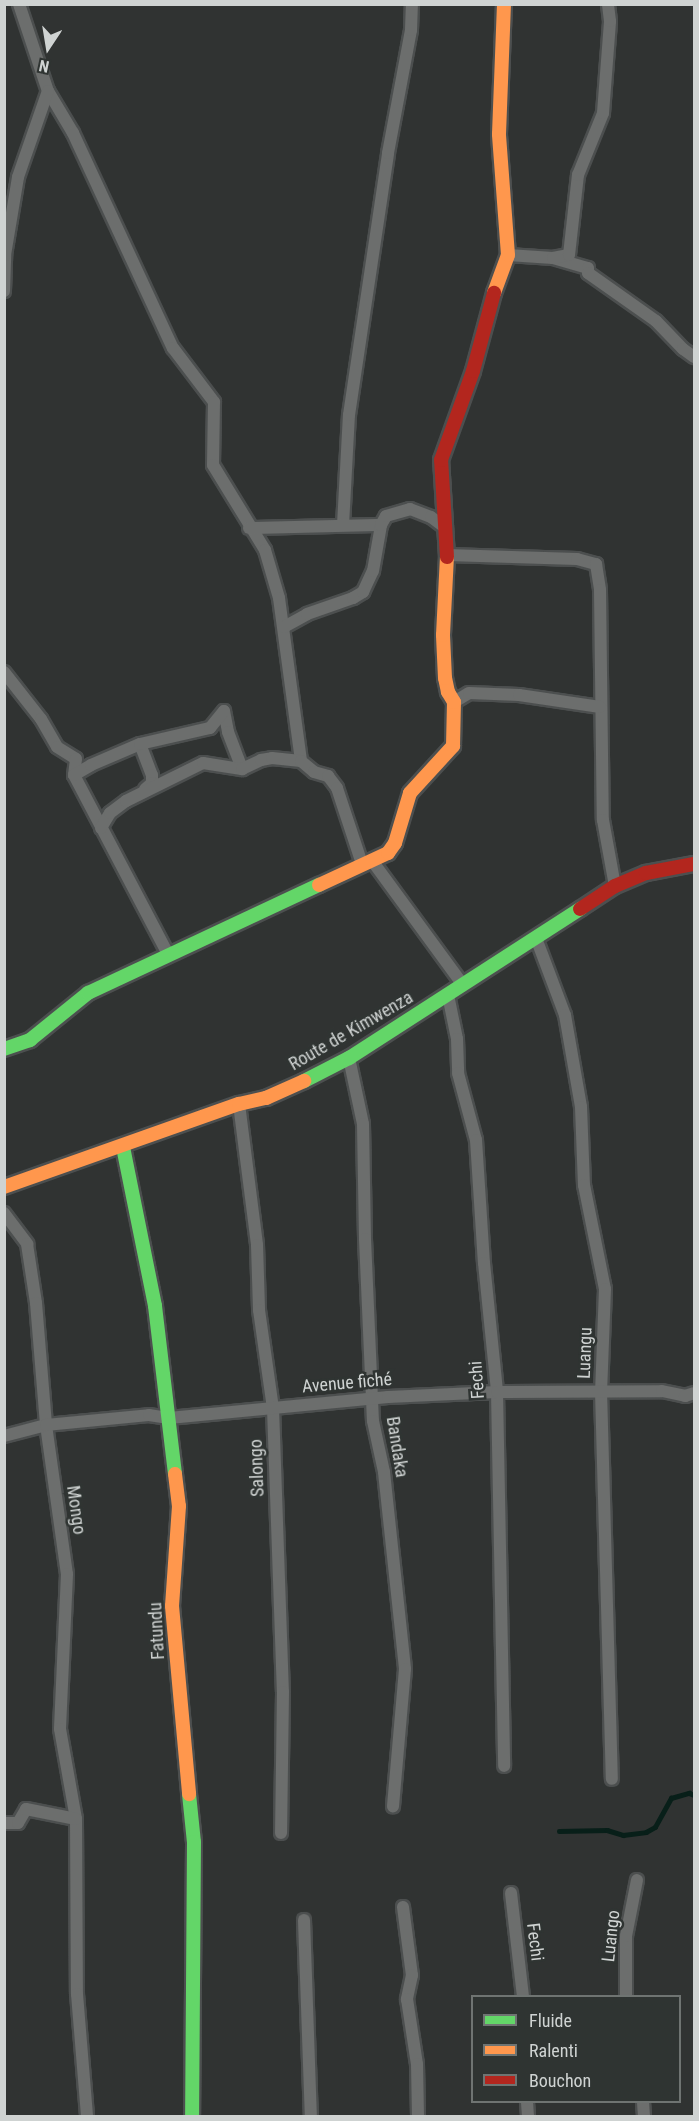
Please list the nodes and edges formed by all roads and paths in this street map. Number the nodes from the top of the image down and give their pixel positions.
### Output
1 (19, 4) edge
2 (412, 4) edge
3 (504, 4) edge
4 (608, 4) edge
5 (48, 91) junction
6 (507, 255) junction
7 (554, 258) junction
8 (4, 291) edge
9 (694, 357) edge
10 (343, 525) junction
11 (381, 525) junction
12 (443, 526) junction
13 (249, 528) junction
14 (447, 555) junction
15 (284, 627) junction
16 (4, 672) edge
17 (454, 702) junction
18 (600, 707) junction
19 (140, 744) junction
20 (301, 761) junction
21 (242, 769) junction
22 (74, 775) junction
23 (143, 790) junction
24 (101, 828) junction
25 (368, 863) junction
26 (694, 864) edge
27 (615, 886) junction
28 (536, 938) junction
29 (168, 954) junction
30 (463, 985) junction
31 (448, 995) junction
32 (4, 1049) edge
33 (349, 1058) junction
34 (239, 1104) junction
35 (123, 1147) junction
36 (4, 1187) edge
37 (4, 1213) edge
38 (601, 1391) junction
39 (497, 1392) junction
40 (694, 1393) edge
41 (374, 1399) junction
42 (273, 1408) junction
43 (169, 1419) junction
44 (46, 1425) junction
45 (4, 1436) edge
46 (504, 1766) dead end
47 (612, 1779) dead end
48 (393, 1806) dead end
49 (76, 1819) junction
50 (4, 1823) edge
51 (281, 1833) dead end
52 (637, 1880) dead end
53 (510, 1893) dead end
54 (403, 1907) dead end
55 (304, 1920) dead end
56 (523, 1995) edge
57 (626, 1995) edge
58 (87, 2116) edge
59 (192, 2116) edge
60 (311, 2116) edge
61 (418, 2116) edge

1 - 5 street
2 - 10 street
3 - 6 street
4 - 7 street
5 - 8 street
5 - 13 street
6 - 7 street
6 - 12 street
7 - 9 street
10 - 11 street
10 - 13 street
11 - 12 street
11 - 15 street
12 - 14 street
13 - 15 street
14 - 17 street
14 - 18 street
15 - 20 street
16 - 22 street
17 - 18 street
17 - 25 street
18 - 27 street
19 - 21 street
19 - 22 street
19 - 23 street
20 - 21 street
20 - 25 street
21 - 23 street
22 - 24 street
23 - 24 street
24 - 29 street
25 - 29 street
25 - 30 street
26 - 27 street, Route de Kimwenza
27 - 28 street, Route de Kimwenza
28 - 30 street, Route de Kimwenza
28 - 38 street, Luangu
29 - 32 street
30 - 31 street, Route de Kimwenza
31 - 33 street, Route de Kimwenza
31 - 39 street, Fechi
33 - 34 street, Route de Kimwenza
33 - 41 street, Bandaka
34 - 35 street, Route de Kimwenza
34 - 42 street, Salongo
35 - 36 street, Route de Kimwenza
35 - 43 street, Fatundu
37 - 44 street, Mongo
38 - 39 street, Avenue fiché
38 - 40 street, Avenue fiché
38 - 47 street, Luangu
39 - 41 street, Avenue fiché
39 - 46 street, Fechi
41 - 42 street, Avenue fiché
41 - 48 street, Bandaka
42 - 43 street, Avenue fiché
42 - 51 street, Salongo
43 - 44 street, Avenue fiché
43 - 59 street, Fatundu
44 - 45 street, Avenue fiché
44 - 49 street, Mongo
49 - 50 street
49 - 58 street, Mongo
52 - 57 street, Luango
53 - 56 street, Fechi
54 - 61 street
55 - 60 street

